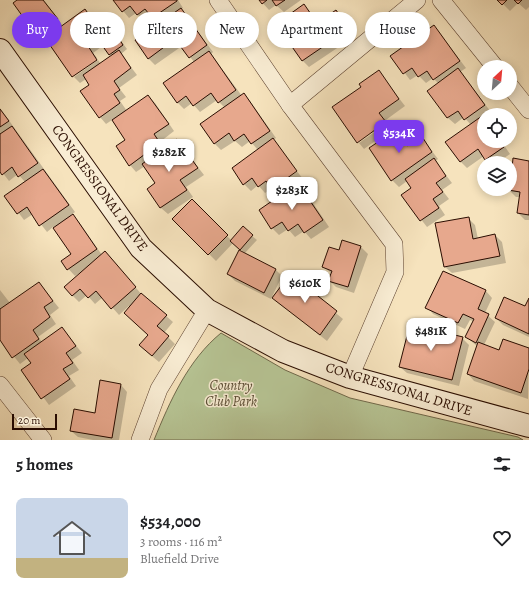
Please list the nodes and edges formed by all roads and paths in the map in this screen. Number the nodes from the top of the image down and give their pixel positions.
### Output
1 (218, 0) edge
2 (417, 0) edge
3 (442, 0) edge
4 (0, 50) edge
5 (489, 60) edge
6 (517, 95) edge
7 (290, 105) junction
8 (529, 110) edge
9 (207, 310) junction
10 (350, 377) junction
11 (0, 385) edge
12 (529, 426) edge
13 (43, 440) edge
14 (140, 440) edge

1 - 7 street
2 - 7 street
3 - 5 street
4 - 9 street, CONGRESSIONAL DRIVE
6 - 8 street
7 - 10 street
9 - 10 street, CONGRESSIONAL DRIVE
9 - 14 street
10 - 12 street, CONGRESSIONAL DRIVE
11 - 13 street

